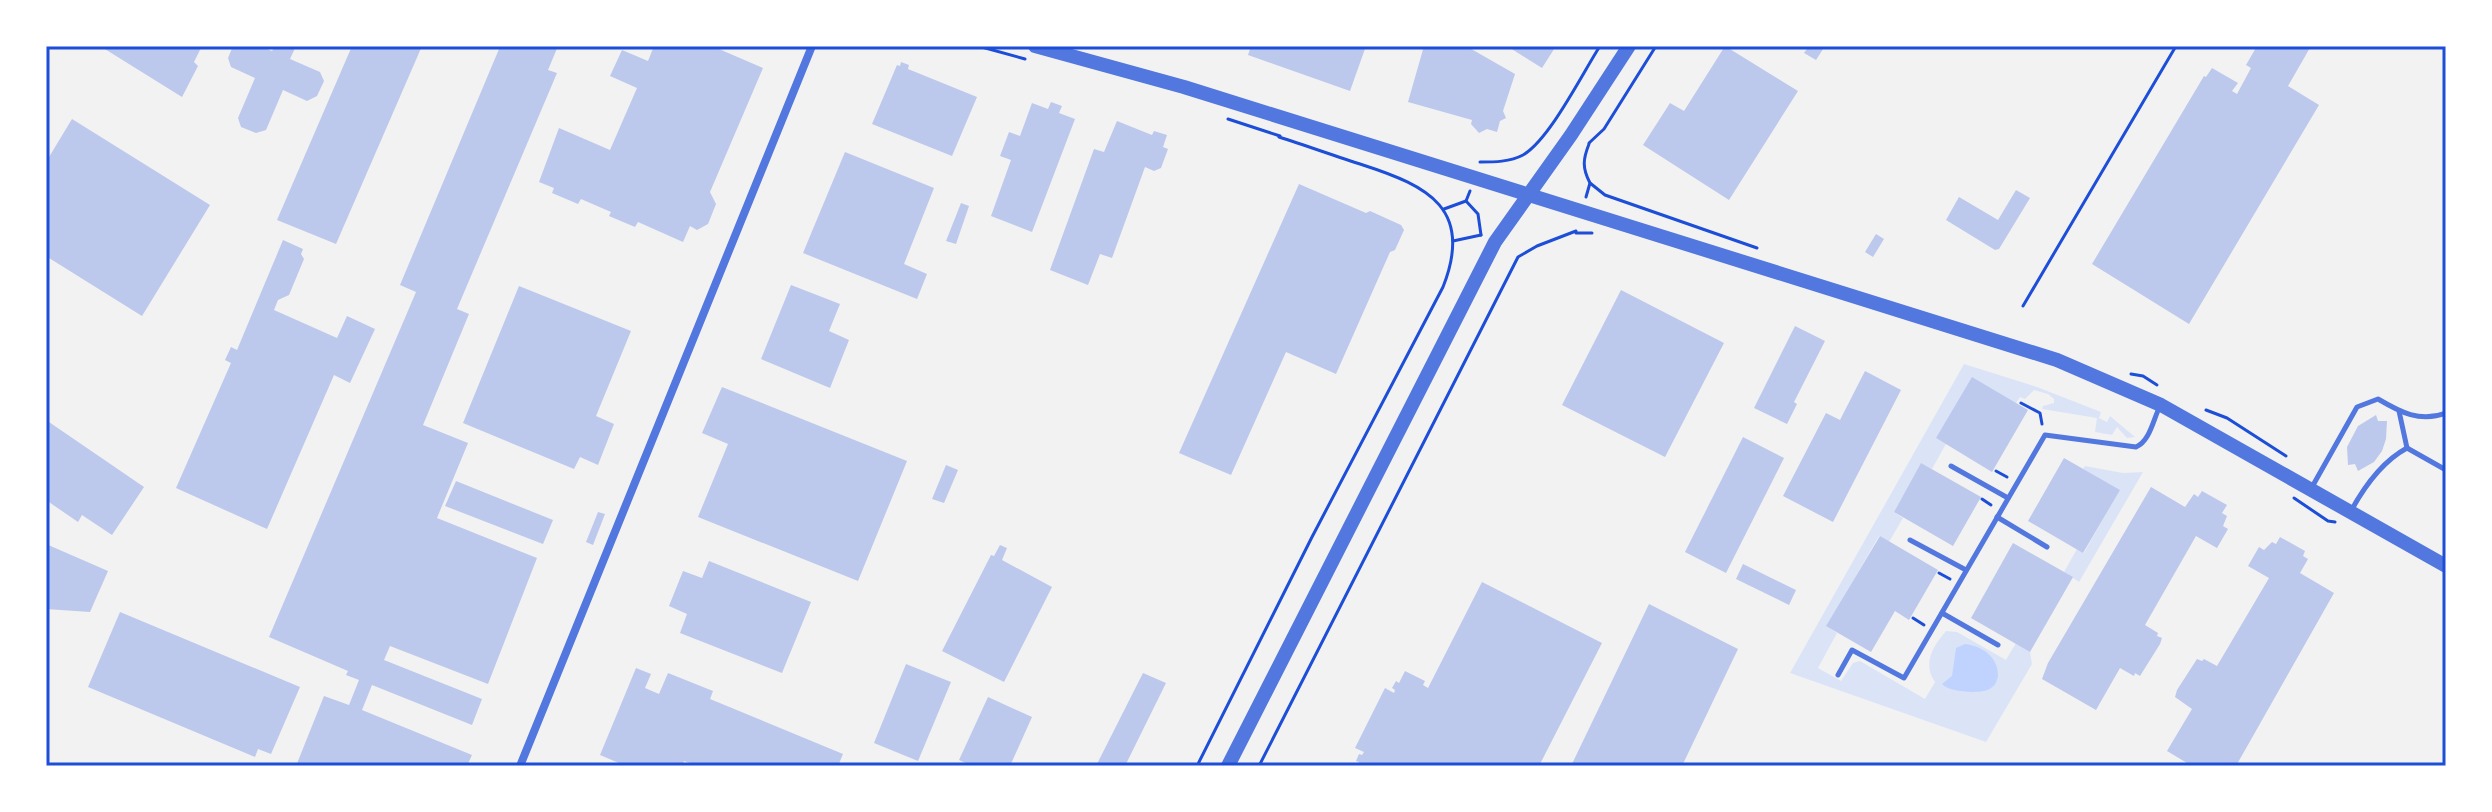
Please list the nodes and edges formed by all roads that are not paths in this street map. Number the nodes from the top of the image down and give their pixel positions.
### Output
1 (812, 46) edge
2 (1035, 46) edge
3 (1629, 46) edge
4 (1528, 193) junction
5 (2161, 405) junction
6 (2399, 411) junction
7 (2446, 413) edge
8 (2407, 448) junction
9 (1951, 466) dead end
10 (2446, 470) edge
11 (2311, 489) junction
12 (2008, 498) junction
13 (1997, 517) junction
14 (2347, 517) junction
15 (1910, 540) dead end
16 (2047, 547) dead end
17 (2446, 566) edge
18 (1966, 570) junction
19 (1942, 613) junction
20 (1998, 645) dead end
21 (1838, 675) dead end
22 (520, 766) edge
23 (1228, 766) edge

1 - 22 street
2 - 4 street
3 - 4 street
4 - 5 street
4 - 23 street
5 - 11 street
5 - 12 lane
6 - 7 lane
6 - 8 lane
6 - 11 lane
8 - 10 lane
8 - 14 lane
9 - 12 lane
11 - 14 street
12 - 13 lane
13 - 16 lane
13 - 18 lane
14 - 17 street
15 - 18 lane
18 - 19 lane
19 - 20 lane
19 - 21 lane

